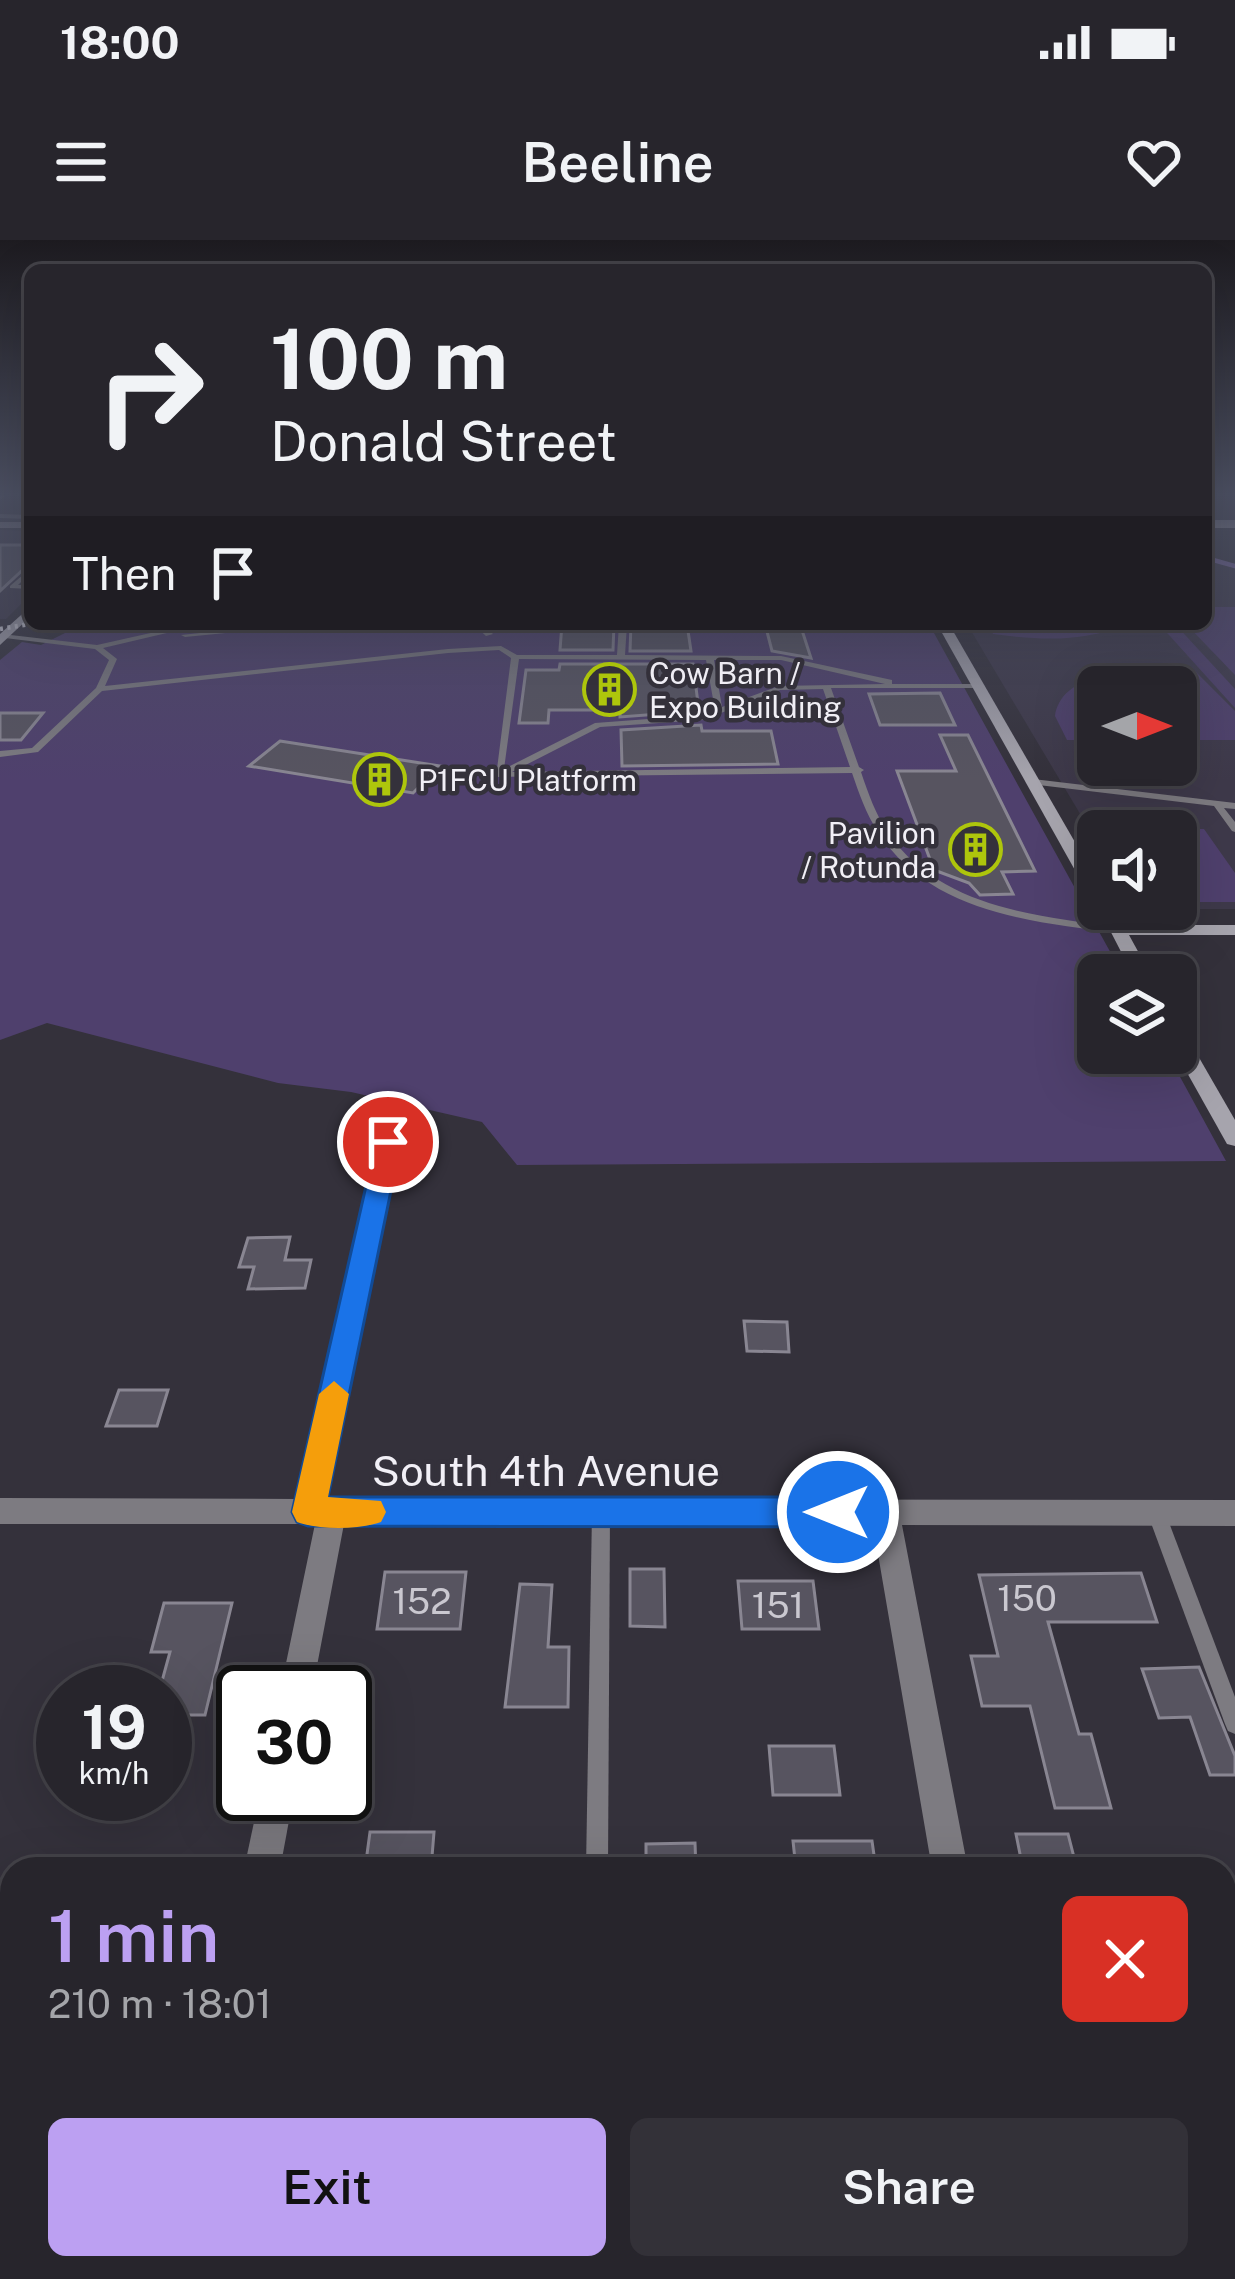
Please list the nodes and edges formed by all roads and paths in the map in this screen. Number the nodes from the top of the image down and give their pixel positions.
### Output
1 (24, 616) edge
2 (170, 630) edge
3 (234, 630) edge
4 (484, 630) edge
5 (622, 630) edge
6 (946, 630) edge
7 (489, 634) dead end
8 (3, 638) edge
9 (128, 638) junction
10 (98, 647) junction
11 (515, 657) junction
12 (621, 658) junction
13 (710, 658) junction
14 (826, 686) junction
15 (979, 686) junction
16 (903, 687) junction
17 (100, 688) junction
18 (719, 711) junction
19 (0, 754) edge
20 (859, 770) junction
21 (499, 775) junction
22 (1033, 782) junction
23 (1216, 803) junction
24 (1235, 806) edge
25 (1235, 829) edge
26 (1077, 860) edge
27 (1077, 923) edge
28 (1117, 930) edge
29 (1197, 930) edge
30 (1235, 930) edge
31 (1130, 954) edge
32 (1197, 1072) edge
33 (1235, 1139) edge
34 (388, 1142) dead end
35 (0, 1511) edge
36 (320, 1512) junction
37 (601, 1512) junction
38 (885, 1512) junction
39 (1156, 1512) junction
40 (1235, 1513) edge
41 (300, 1665) edge
42 (1235, 1724) edge
43 (272, 1821) edge
44 (264, 1857) edge
45 (597, 1857) edge
46 (948, 1857) edge

1 - 8 street
2 - 9 lane
3 - 9 lane
4 - 7 lane
5 - 12 lane
6 - 15 street
8 - 10 lane
9 - 10 lane
10 - 17 lane
11 - 12 lane
11 - 17 lane
11 - 21 lane
12 - 13 lane
13 - 16 lane
13 - 18 lane
14 - 16 lane
14 - 18 lane
14 - 20 lane
15 - 16 lane
15 - 22 street
17 - 19 lane
18 - 21 lane
20 - 21 lane
20 - 27 lane
22 - 23 lane
22 - 26 street
23 - 24 lane
23 - 25 lane
28 - 31 street
29 - 30 street
32 - 33 street
34 - 36 street
35 - 36 street, South 4th Avenue
36 - 37 street, South 4th Avenue
36 - 41 street
37 - 38 street, South 4th Avenue
37 - 45 lane
38 - 39 street, South 4th Avenue
38 - 46 street
39 - 40 street, South 4th Avenue
39 - 42 lane
43 - 44 street

